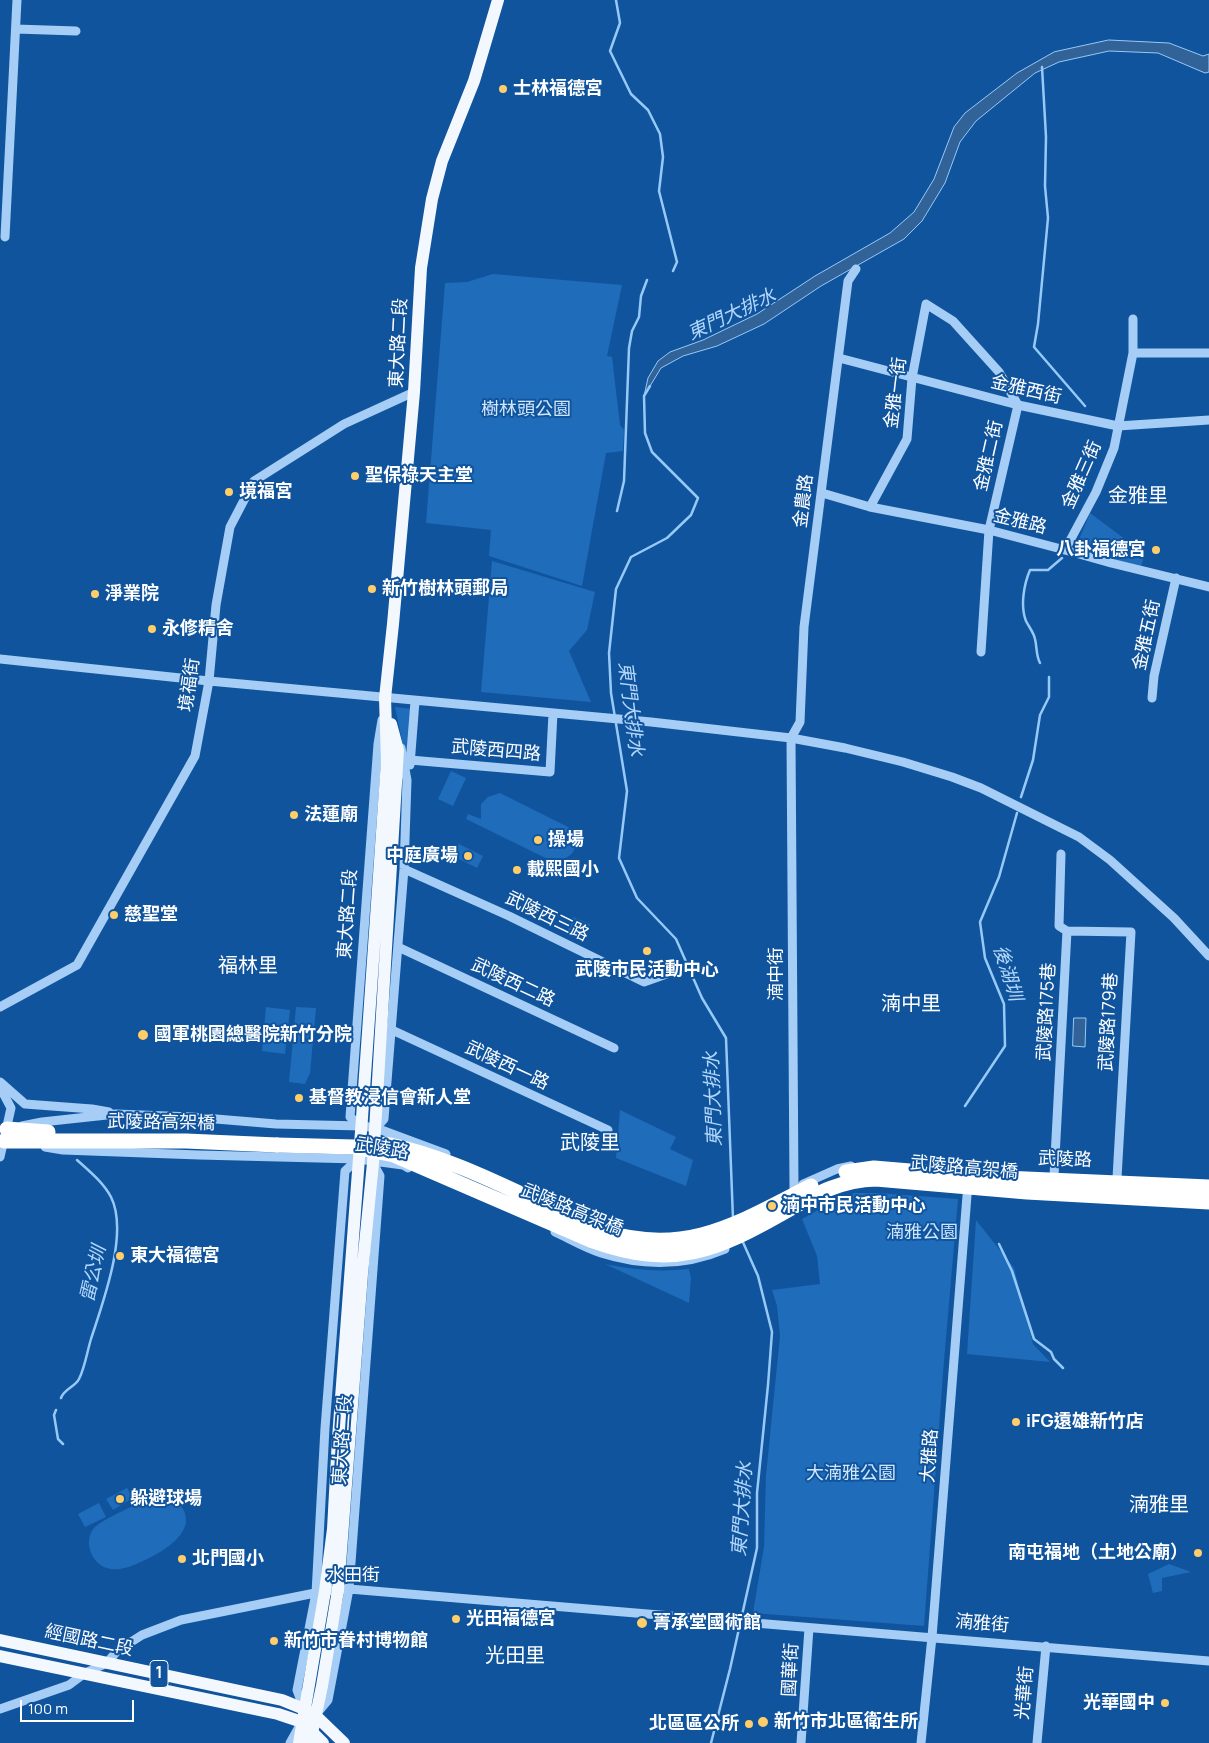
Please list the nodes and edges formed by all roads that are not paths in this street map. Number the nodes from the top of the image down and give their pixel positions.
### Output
1 (17, 0) edge
2 (498, 0) edge
3 (16, 29) junction
4 (76, 31) dead end
5 (4, 200) edge
6 (5, 237) dead end
7 (856, 269) dead end
8 (926, 304) joint
9 (1133, 319) dead end
10 (1133, 353) junction
11 (1209, 353) edge
12 (839, 358) junction
13 (912, 378) junction
14 (414, 392) junction
15 (1018, 405) junction
16 (1209, 420) edge
17 (1118, 426) junction
18 (822, 493) junction
19 (870, 507) junction
20 (988, 530) junction
21 (1065, 550) junction
22 (1176, 578) junction
23 (1209, 587) edge
24 (981, 652) dead end
25 (0, 659) edge
26 (209, 681) junction
27 (385, 698) junction
28 (1152, 698) dead end
29 (415, 701) junction
30 (553, 713) junction
31 (791, 738) junction
32 (410, 760) junction
33 (407, 780) junction
34 (1061, 854) dead end
35 (404, 869) junction
36 (1067, 931) junction
37 (398, 947) junction
38 (1209, 956) edge
39 (675, 970) dead end
40 (0, 1007) edge
41 (392, 1030) junction
42 (614, 1048) dead end
43 (0, 1082) edge
44 (0, 1087) edge
45 (116, 1114) junction
46 (362, 1126) junction
47 (376, 1128) junction
48 (608, 1130) dead end
49 (3, 1135) edge
50 (0, 1157) edge
51 (358, 1159) junction
52 (373, 1162) junction
53 (970, 1172) junction
54 (989, 1172) junction
55 (491, 1174) junction
56 (1054, 1176) junction
57 (1117, 1178) junction
58 (1026, 1185) junction
59 (806, 1190) junction
60 (1208, 1192) edge
61 (966, 1193) junction
62 (988, 1195) junction
63 (797, 1199) junction
64 (520, 1201) junction
65 (488, 1202) junction
66 (801, 1208) junction
67 (1209, 1208) edge
68 (705, 1228) junction
69 (708, 1254) junction
70 (332, 1591) junction
71 (752, 1622) joint
72 (809, 1628) junction
73 (932, 1637) junction
74 (0, 1640) edge
75 (1046, 1646) junction
76 (0, 1656) edge
77 (1209, 1661) edge
78 (107, 1662) junction
79 (85, 1673) junction
80 (0, 1709) edge
81 (310, 1712) junction
82 (302, 1722) junction
83 (312, 1739) edge
84 (290, 1743) edge
85 (299, 1743) edge
86 (323, 1743) edge
87 (344, 1743) edge
88 (801, 1743) edge
89 (921, 1743) edge
90 (1037, 1743) edge

1 - 3 street
2 - 14 main road, 東大路二段
3 - 4 street
3 - 5 street
5 - 6 street
7 - 12 street, 金農路
8 - 13 street, 金雅一街
8 - 15 street, 金雅二街
9 - 10 street, 金雅三街
10 - 11 street
10 - 17 street, 金雅三街
12 - 13 street, 金雅西街
12 - 18 street, 金農路
13 - 15 street, 金雅西街
13 - 19 street, 金雅一街
14 - 26 street, 境福街
14 - 27 main road, 東大路二段
15 - 17 street, 金雅西街
15 - 20 street, 金雅二街
16 - 17 street, 金雅西街
17 - 21 street, 金雅三街
18 - 19 street, 金雅路
18 - 31 street, 金農路
19 - 20 street, 金雅路
20 - 21 street, 金雅路
20 - 24 street, 金雅二街
21 - 22 street, 金雅路
22 - 23 street, 金雅路
22 - 28 street, 金雅五街
25 - 26 street
26 - 27 street
26 - 40 street, 境福街
27 - 29 street
27 - 33 street, 東大路二段
27 - 46 main road, 東大路二段
27 - 47 main road, 東大路二段
29 - 30 street
29 - 32 street, 東大路二段
30 - 31 street
30 - 32 street, 武陵西四路
31 - 38 street
31 - 59 street, 湳中街
32 - 33 street, 東大路二段
33 - 35 street, 東大路二段
34 - 36 street, 武陵路175巷
35 - 37 street, 東大路二段
35 - 39 street, 武陵西三路
36 - 56 street, 武陵路175巷
36 - 57 street, 武陵路179巷
37 - 41 street, 東大路二段
37 - 42 street, 武陵西二路
41 - 47 street, 東大路二段
41 - 48 street, 武陵西一路
43 - 45 street
44 - 49 street
45 - 46 street, 武陵路
45 - 49 street, 武陵路
46 - 47 street, 武陵路
46 - 51 main road, 東大路二段
47 - 52 main road, 東大路二段
47 - 55 street, 武陵路
49 - 50 street
49 - 51 street, 武陵路
49 - 59 highway, 武陵路高架橋, bridge
51 - 52 street, 武陵路
51 - 70 main road, 東大路二段
52 - 65 street, 武陵路
52 - 70 main road, 東大路二段
53 - 54 street, 武陵路
53 - 59 street, 武陵路
53 - 61 street, 大雅路
54 - 56 street, 武陵路
54 - 58 highway
55 - 64 highway
55 - 68 street, 武陵路
56 - 57 street, 武陵路
57 - 60 street, 武陵路
58 - 60 highway
58 - 62 highway
59 - 60 highway, 武陵路高架橋, bridge
59 - 63 street, 湳中街
59 - 64 highway, bridge
59 - 68 street, 武陵路
61 - 62 street
61 - 66 street
61 - 73 street, 大雅路
62 - 67 street
63 - 66 street, 湳中街
63 - 69 street
64 - 65 highway
65 - 69 street, 武陵路
66 - 69 street, 武陵路
68 - 69 street
70 - 71 street, 水田街
70 - 78 street, 水田街
70 - 81 main road, 東大路二段
70 - 81 street, 東大路二段
71 - 72 street, 湳雅街
72 - 73 street, 湳雅街
72 - 88 street, 國華街
73 - 75 street, 湳雅街
73 - 89 street, 大雅路
74 - 78 main road, 經國路二段 / 1
75 - 77 street, 湳雅街
75 - 90 street, 光華街
76 - 79 main road, 經國路二段 / 1
78 - 79 street, 水田街
78 - 81 main road, 經國路二段 / 1
79 - 80 street, 水田街
79 - 82 main road, 經國路二段 / 1
81 - 82 main road, 東大路二段
81 - 83 main road, 東大路二段
81 - 87 main road, 1
82 - 83 main road, 1
82 - 84 street, 東大路二段
82 - 85 main road, 東大路二段
83 - 86 main road, 1

